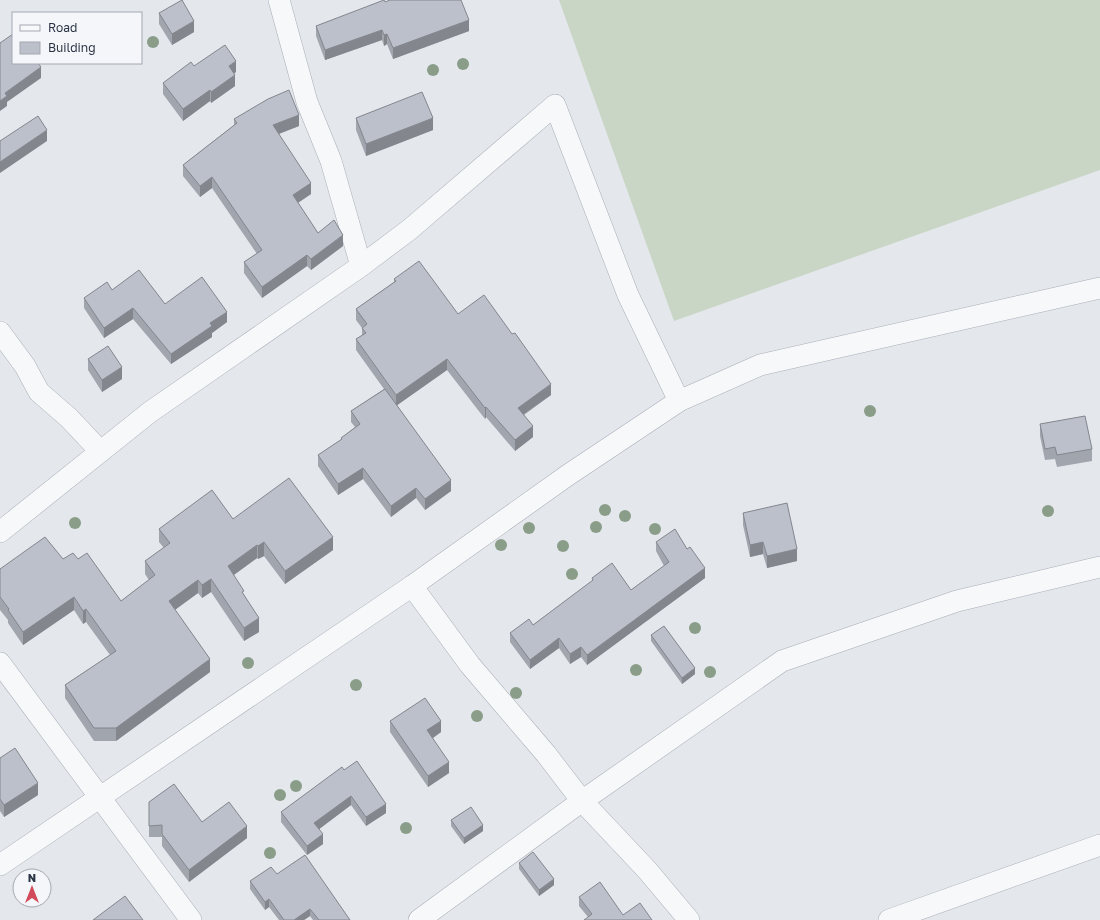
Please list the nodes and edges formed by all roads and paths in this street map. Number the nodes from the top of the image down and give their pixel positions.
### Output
1 (278, 0) edge
2 (361, 266) junction
3 (1100, 288) edge
4 (0, 332) edge
5 (679, 401) junction
6 (100, 451) junction
7 (0, 532) edge
8 (1100, 567) edge
9 (412, 586) junction
10 (0, 663) edge
11 (100, 796) junction
12 (582, 801) junction
13 (1100, 845) edge
14 (0, 865) edge
15 (427, 918) edge
16 (191, 920) edge
17 (689, 920) edge
18 (889, 920) edge

1 - 2 street
2 - 5 street
2 - 6 street
3 - 5 street
4 - 6 street
5 - 9 street
6 - 7 street
8 - 12 street
9 - 11 street
9 - 12 street
10 - 11 street
11 - 14 street
11 - 16 street
12 - 15 street
12 - 17 street
13 - 18 street

